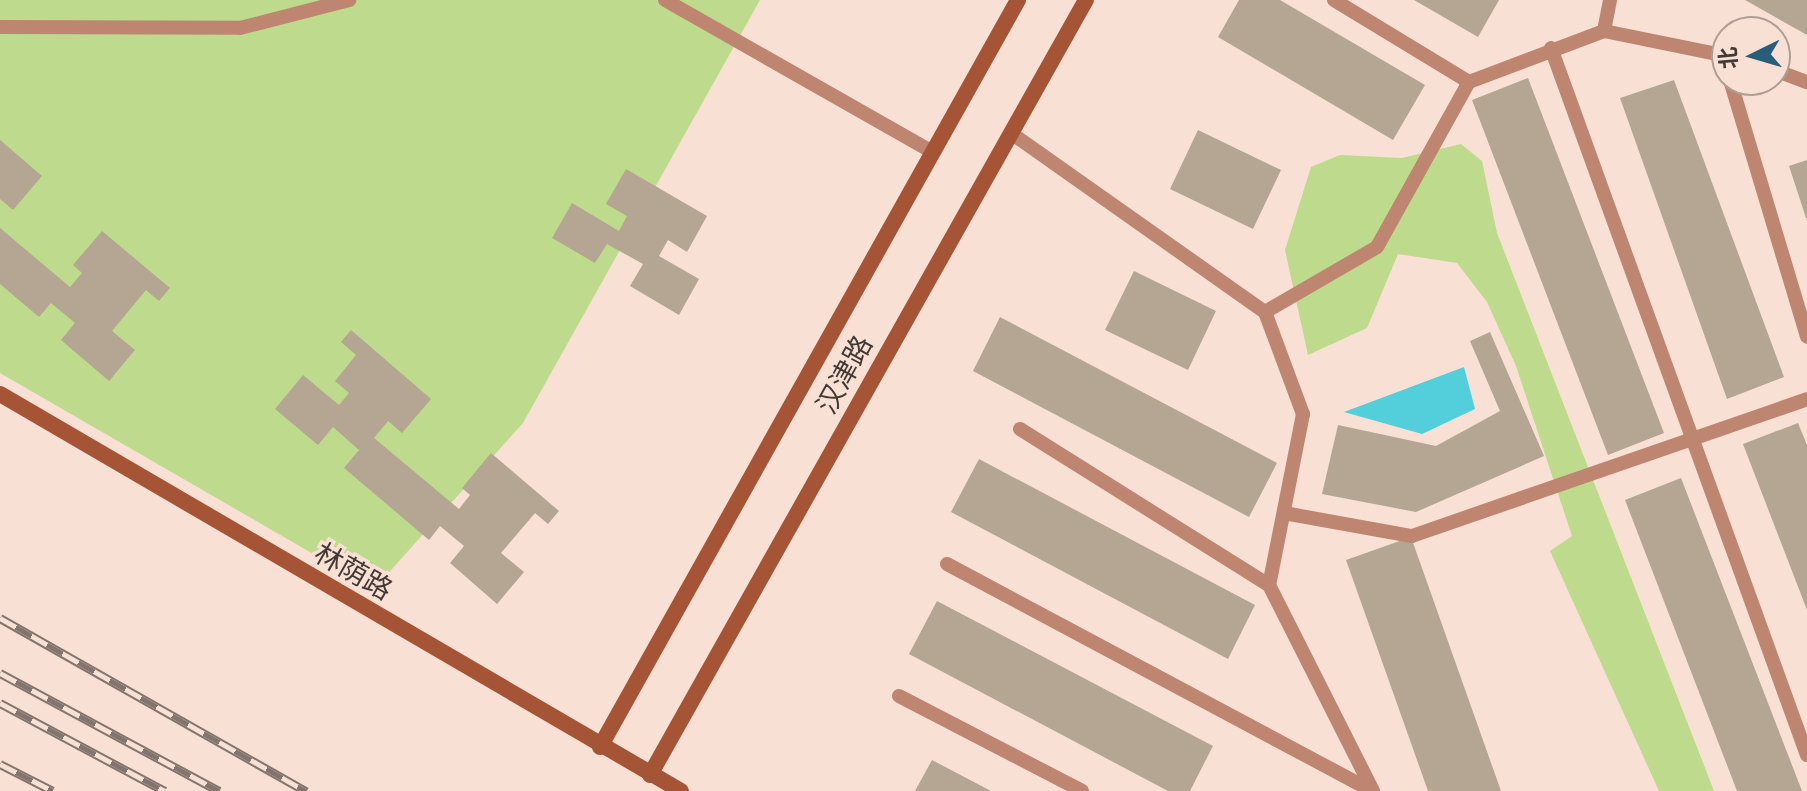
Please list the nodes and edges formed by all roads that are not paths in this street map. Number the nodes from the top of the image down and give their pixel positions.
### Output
1 (349, 0) edge
2 (665, 0) edge
3 (1018, 0) edge
4 (1086, 0) edge
5 (1334, 0) edge
6 (1610, 0) edge
7 (0, 27) edge
8 (1604, 31) junction
9 (1551, 48) junction
10 (1711, 52) edge
11 (1469, 82) junction
12 (1735, 96) edge
13 (1011, 133) junction
14 (933, 152) junction
15 (1265, 312) junction
16 (1807, 337) edge
17 (0, 394) edge
18 (1807, 399) edge
19 (1020, 429) dead end
20 (1693, 439) junction
21 (1284, 513) junction
22 (947, 564) dead end
23 (1269, 585) junction
24 (899, 696) dead end
25 (600, 747) junction
26 (1807, 755) edge
27 (650, 775) junction
28 (1369, 789) edge
29 (681, 791) edge
30 (1082, 791) edge

1 - 7 lane
2 - 14 lane
3 - 14 street, 汉津路
4 - 13 street, 汉津路
5 - 11 lane
6 - 8 lane
8 - 9 lane
8 - 10 lane
9 - 11 lane
9 - 20 lane
11 - 15 lane
12 - 16 lane
13 - 15 lane
13 - 27 street, 汉津路
14 - 25 street, 汉津路
15 - 21 lane
17 - 25 street, 林荫路
18 - 20 lane
19 - 23 lane
20 - 21 lane
20 - 26 lane
21 - 23 lane
22 - 28 lane
23 - 28 lane
24 - 30 lane
25 - 27 street, 林荫路
27 - 29 street, 林荫路

